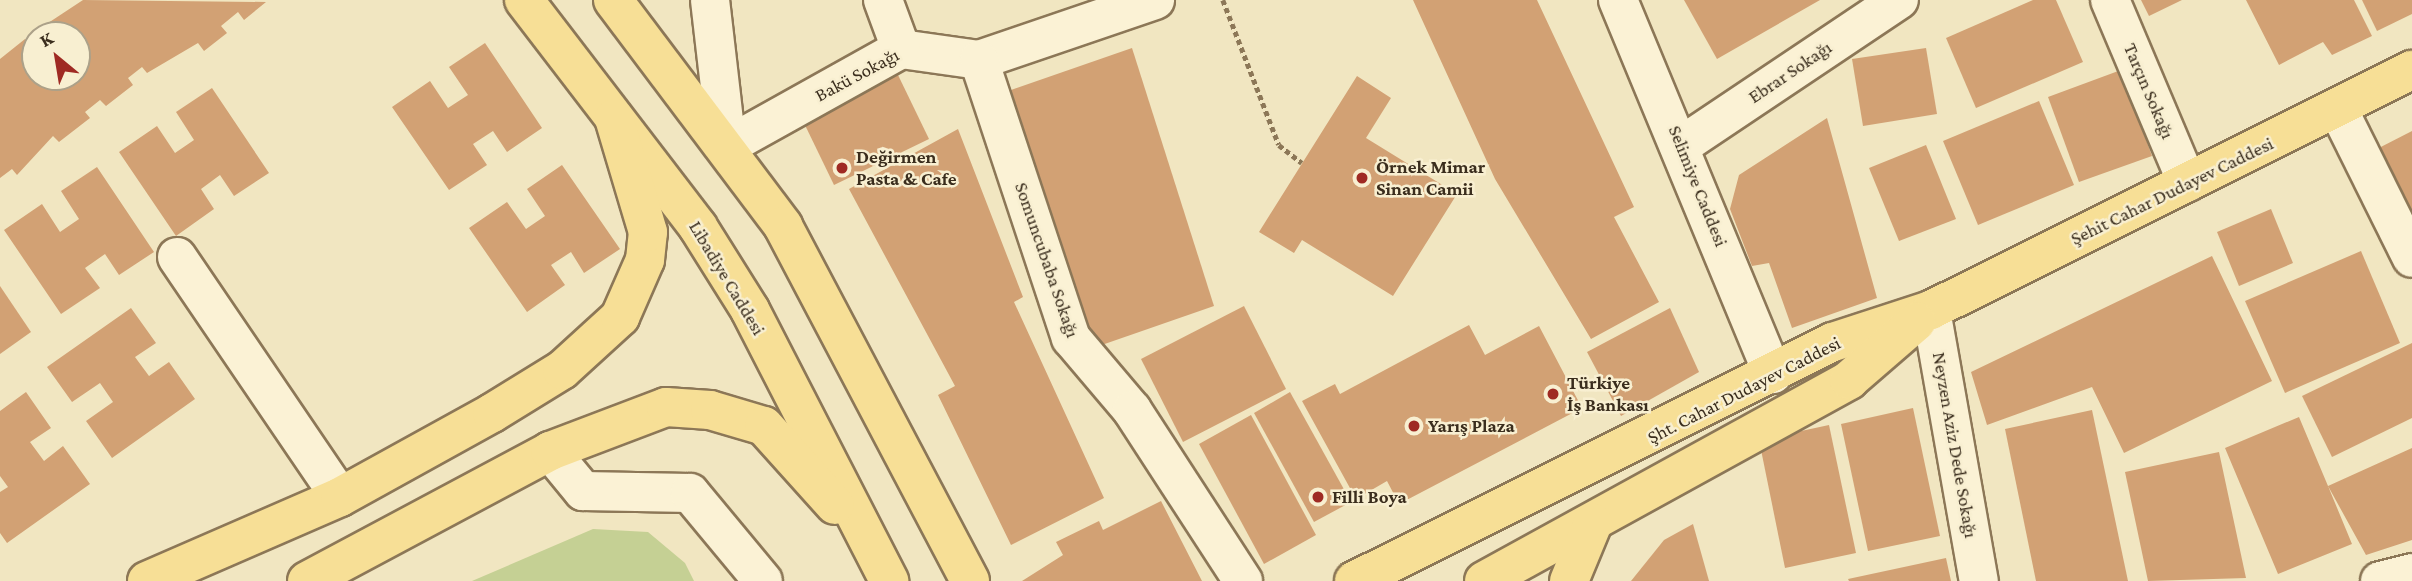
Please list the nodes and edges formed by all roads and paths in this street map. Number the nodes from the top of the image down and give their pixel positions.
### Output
1 (524, 0) edge
2 (613, 0) edge
3 (710, 0) edge
4 (883, 0) edge
5 (1155, 0) edge
6 (1223, 0) edge
7 (1618, 0) edge
8 (1899, 0) edge
9 (2110, 0) edge
10 (901, 49) junction
11 (979, 60) junction
12 (2412, 70) edge
13 (2338, 109) junction
14 (614, 118) junction
15 (1682, 145) junction
16 (727, 146) junction
17 (1302, 163) dead end
18 (2187, 182) junction
19 (177, 257) dead end
20 (2412, 258) edge
21 (1931, 310) junction
22 (1773, 374) junction
23 (550, 451) junction
24 (1527, 496) junction
25 (340, 497) junction
26 (1593, 523) junction
27 (873, 547) junction
28 (1521, 573) edge
29 (2412, 573) edge
30 (968, 576) edge
31 (146, 581) edge
32 (307, 581) edge
33 (763, 581) edge
34 (889, 581) edge
35 (1243, 581) edge
36 (1354, 581) edge
37 (1484, 581) edge
38 (1569, 581) edge
39 (1979, 581) edge
40 (2380, 581) edge

1 - 14 main road, Libadiye Caddesi
2 - 16 main road
3 - 16 street
4 - 10 street
5 - 11 street, Bakü Sokağı
6 - 17 path
7 - 15 street, Selimiye Caddesi
8 - 15 street, Ebrar Sokağı
9 - 18 street, Tarçın Sokağı
10 - 11 street, Bakü Sokağı
10 - 16 street, Bakü Sokağı
11 - 35 street, Somuncubaba Sokağı
12 - 13 main road, Şehit Cahar Dudayev Caddesi
13 - 18 main road, Şehit Cahar Dudayev Caddesi
13 - 20 street
14 - 25 main road
14 - 27 main road, Libadiye Caddesi
15 - 22 street, Selimiye Caddesi
16 - 30 main road
18 - 21 main road, Şehit Cahar Dudayev Caddesi
19 - 25 street
21 - 22 main road, Şht. Cahar Dudayev Caddesi
21 - 26 main road, Şht. Cahar Dudayev Caddesi
21 - 39 street, Neyzen Aziz Dede Sokağı
22 - 24 main road, Şht. Cahar Dudayev Caddesi
23 - 27 main road
23 - 32 main road
23 - 33 street
24 - 28 main road
24 - 36 main road, Şht. Cahar Dudayev Caddesi
25 - 31 main road
26 - 28 main road, Şht. Cahar Dudayev Caddesi
26 - 38 main road
27 - 34 main road, Libadiye Caddesi
28 - 37 main road, Şht. Cahar Dudayev Caddesi
29 - 40 street

